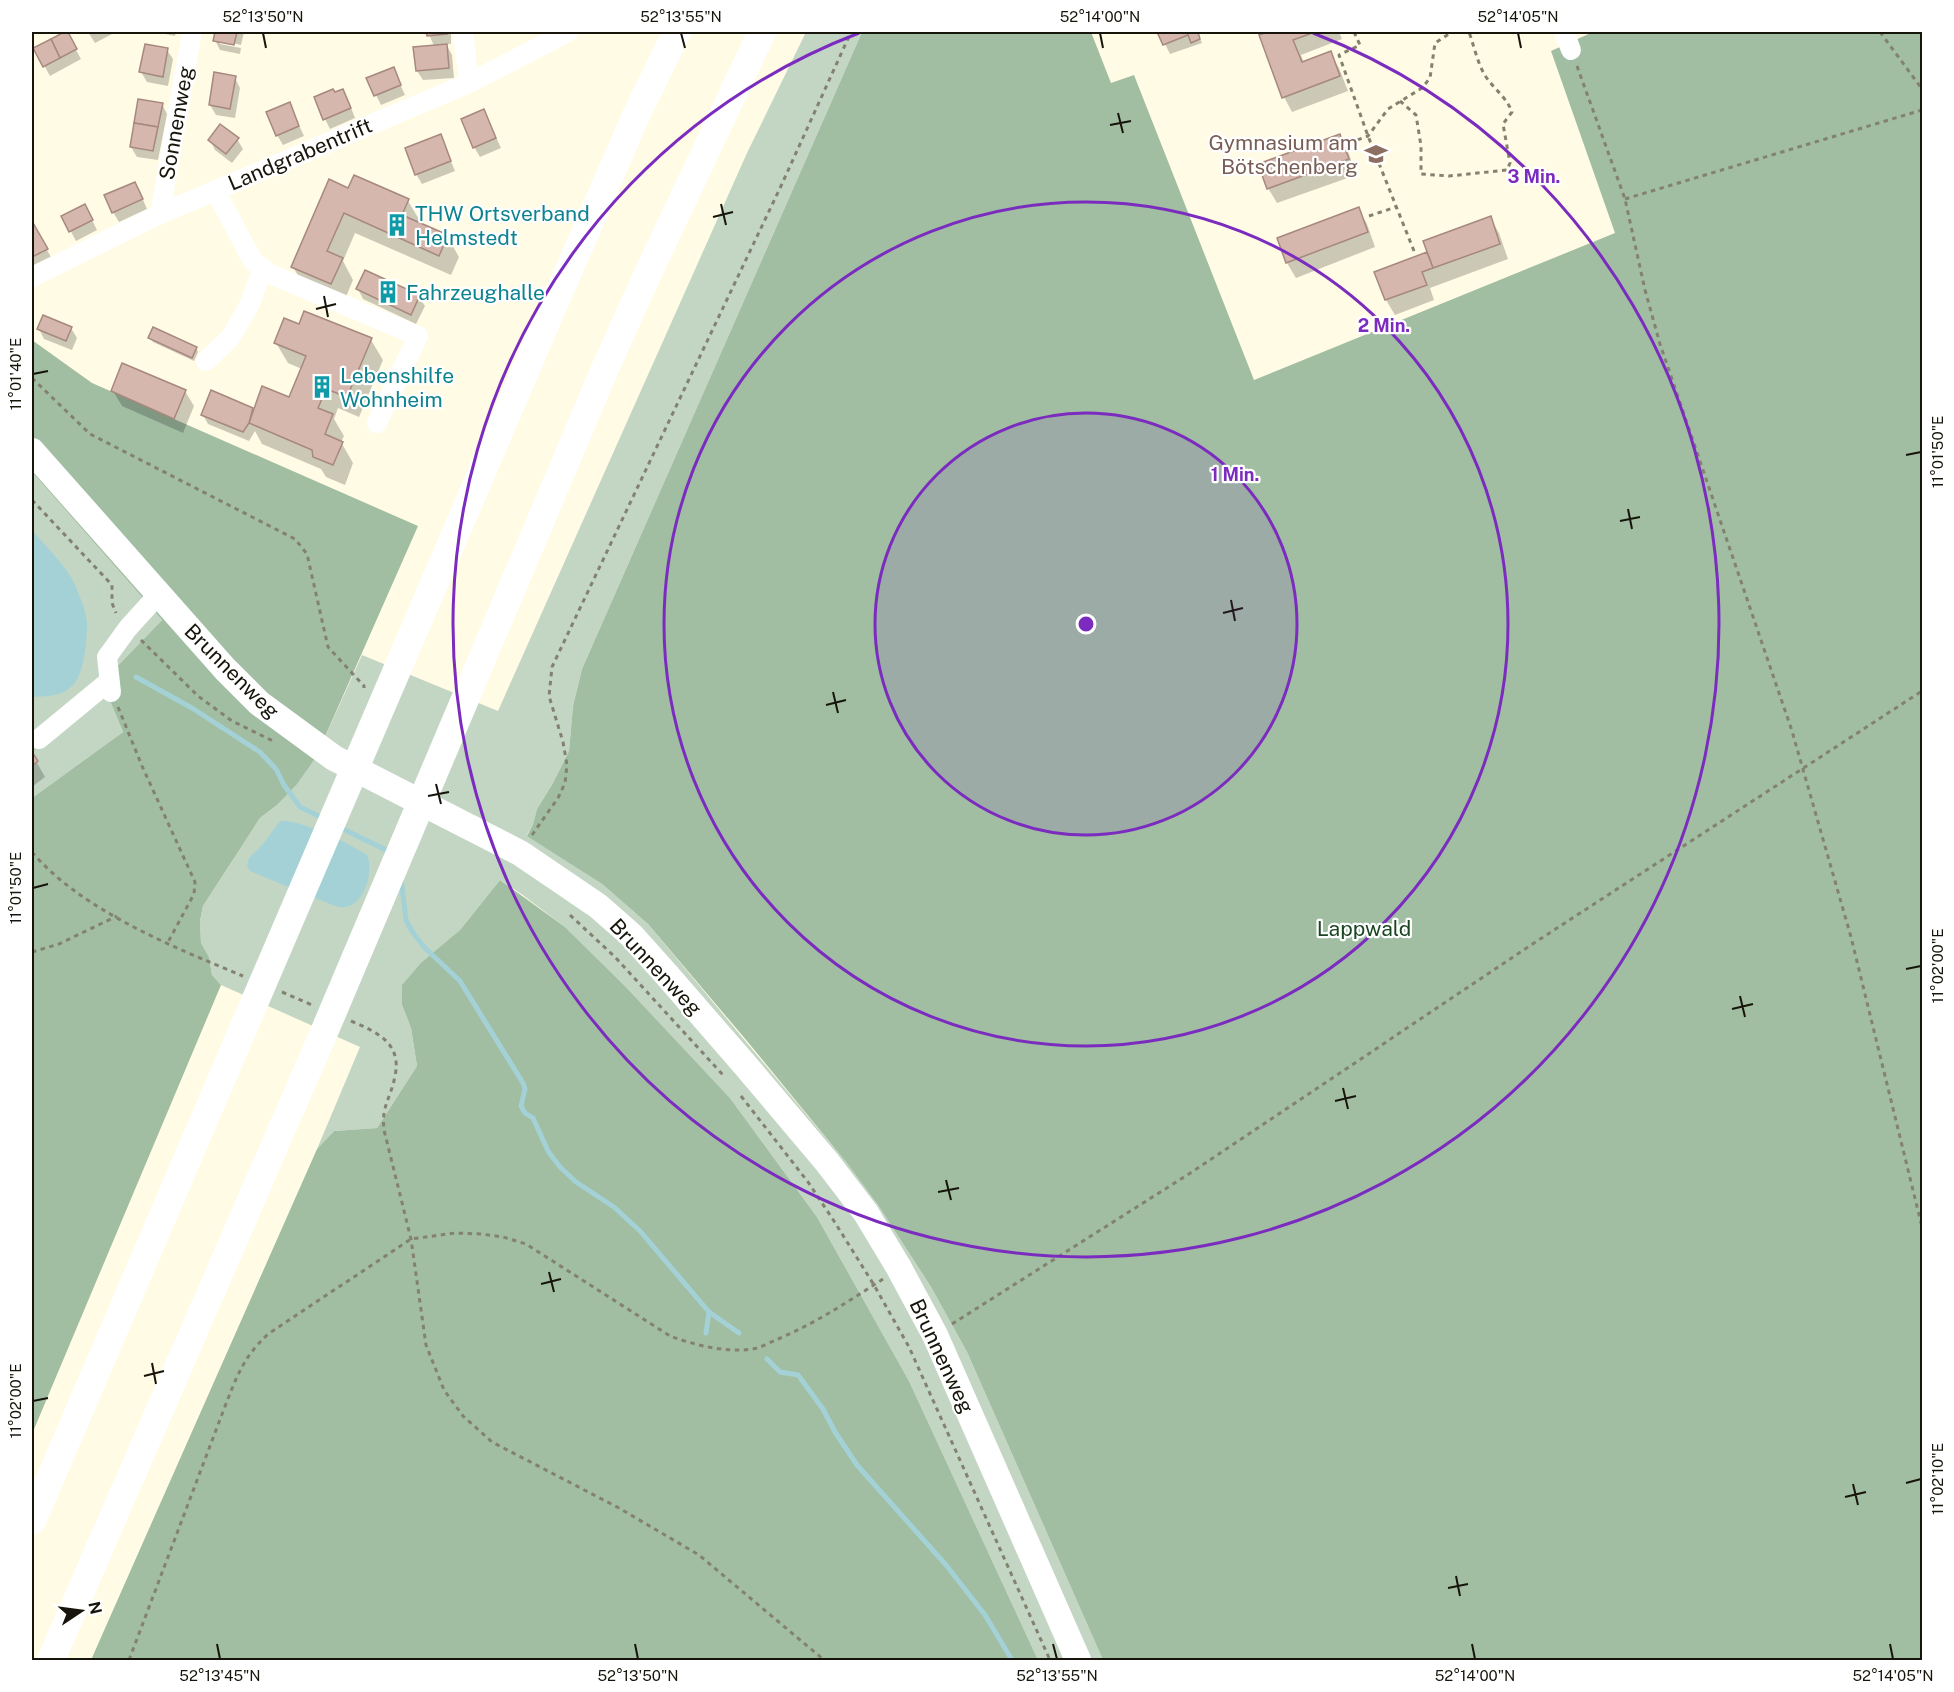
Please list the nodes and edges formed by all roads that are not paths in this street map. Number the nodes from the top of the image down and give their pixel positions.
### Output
1 (192, 32) edge
2 (463, 32) edge
3 (568, 32) edge
4 (677, 32) edge
5 (762, 32) edge
6 (469, 83) junction
7 (215, 190) junction
8 (160, 214) junction
9 (262, 268) junction
10 (32, 277) edge
11 (206, 361) dead end
12 (377, 423) dead end
13 (32, 451) edge
14 (158, 595) junction
15 (39, 739) dead end
16 (32, 1521) edge
17 (51, 1660) edge
18 (1078, 1660) edge

1 - 8 street, Sonnenweg
2 - 6 street
3 - 6 street, Landgrabentrift
4 - 16 highway
5 - 17 highway
6 - 7 street, Landgrabentrift
7 - 8 street, Landgrabentrift
7 - 9 street
8 - 10 street, Landgrabentrift
9 - 11 street
9 - 12 street
13 - 14 main road, Brunnenweg
14 - 15 street
14 - 18 main road, Brunnenweg

